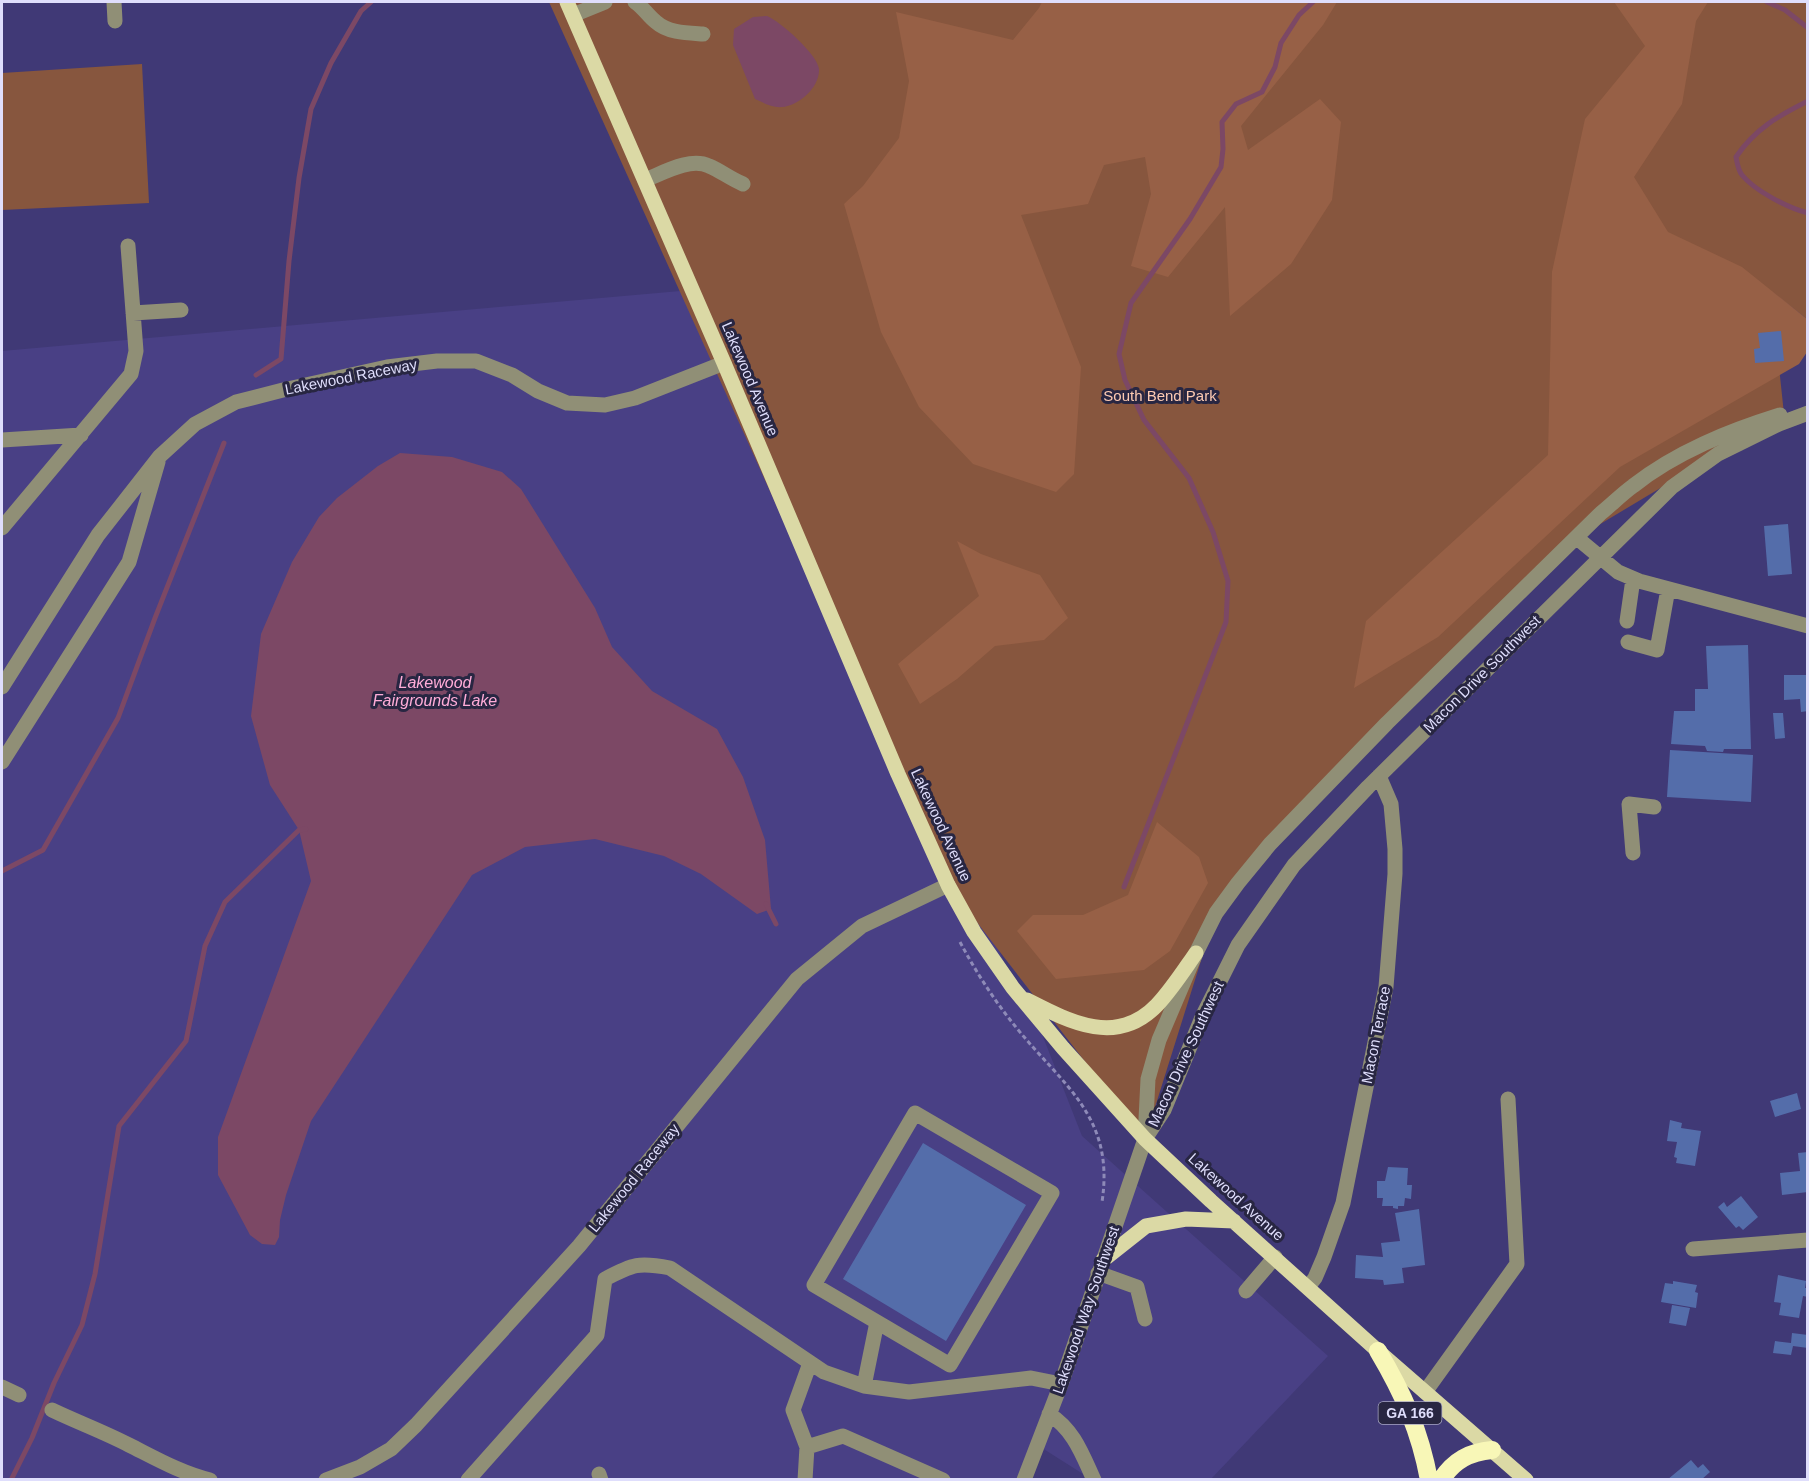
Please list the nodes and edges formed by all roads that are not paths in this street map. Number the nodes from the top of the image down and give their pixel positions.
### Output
1 (114, 2) edge
2 (604, 2) edge
3 (635, 2) edge
4 (570, 8) edge
5 (115, 21) dead end
6 (703, 34) dead end
7 (645, 180) junction
8 (743, 184) dead end
9 (128, 246) dead end
10 (181, 310) dead end
11 (133, 313) junction
12 (724, 363) junction
13 (1808, 413) edge
14 (81, 435) junction
15 (2, 440) edge
16 (160, 456) junction
17 (4, 523) edge
18 (1577, 538) junction
19 (1600, 558) junction
20 (1633, 579) junction
21 (1668, 589) junction
22 (1628, 621) dead end
23 (1808, 626) edge
24 (1628, 642) dead end
25 (2, 687) edge
26 (2, 762) edge
27 (1379, 776) junction
28 (1654, 807) dead end
29 (1633, 853) dead end
30 (948, 885) junction
31 (1196, 953) junction
32 (1021, 997) junction
33 (1508, 1099) dead end
34 (1145, 1139) junction
35 (1234, 1221) junction
36 (1808, 1240) edge
37 (1693, 1249) dead end
38 (1275, 1257) junction
39 (1101, 1266) junction
40 (1308, 1287) junction
41 (1246, 1291) dead end
42 (1145, 1319) dead end
43 (877, 1322) junction
44 (1378, 1351) junction
45 (810, 1363) junction
46 (1061, 1383) junction
47 (864, 1386) junction
48 (2, 1387) edge
49 (1425, 1392) junction
50 (19, 1395) dead end
51 (52, 1410) dead end
52 (1049, 1414) junction
53 (807, 1447) junction
54 (1492, 1450) junction
55 (210, 1479) edge
56 (326, 1479) edge
57 (468, 1479) edge
58 (805, 1479) edge
59 (943, 1479) edge
60 (1024, 1479) edge
61 (1094, 1479) edge
62 (1429, 1479) edge
63 (1441, 1479) edge
64 (1526, 1479) edge

1 - 5 street
2 - 4 street
3 - 6 street
4 - 7 main road, Lakewood Avenue
7 - 8 street
7 - 12 main road, Lakewood Avenue
9 - 11 street
10 - 11 street
11 - 14 street
12 - 16 street, Lakewood Raceway
12 - 30 main road, Lakewood Avenue
13 - 18 street, Macon Drive Southwest
13 - 19 street, Macon Drive Southwest
14 - 15 street
14 - 17 street
16 - 25 street, Lakewood Raceway
16 - 26 street
18 - 19 street
18 - 31 street, Macon Drive Southwest
19 - 20 street
19 - 27 street, Macon Drive Southwest
20 - 21 street
20 - 22 street
21 - 23 street
21 - 24 street
27 - 34 street, Macon Drive Southwest
27 - 40 street, Macon Terrace
28 - 29 street
30 - 32 main road, Lakewood Avenue
30 - 56 street, Lakewood Raceway
31 - 32 main road
31 - 34 street, Macon Drive Southwest
32 - 34 main road, Lakewood Avenue
33 - 49 street
34 - 35 main road, Lakewood Avenue
34 - 39 street, Lakewood Way Southwest
35 - 38 main road, Lakewood Avenue
35 - 39 main road
36 - 37 street
38 - 40 main road, Lakewood Avenue
38 - 41 street
39 - 42 street
39 - 46 street, Lakewood Way Southwest
40 - 44 main road, Lakewood Avenue
43 - 43 street
43 - 47 street
44 - 49 main road, Lakewood Avenue
44 - 62 highway, GA 166
45 - 47 street
45 - 53 street
45 - 57 street
46 - 47 street
46 - 52 street, Lakewood Way Southwest
48 - 50 street
49 - 54 main road, Lakewood Avenue
51 - 55 street
52 - 60 street, Lakewood Way Southwest
52 - 61 street
53 - 58 street
53 - 59 street
54 - 63 highway
54 - 64 main road, Lakewood Avenue

